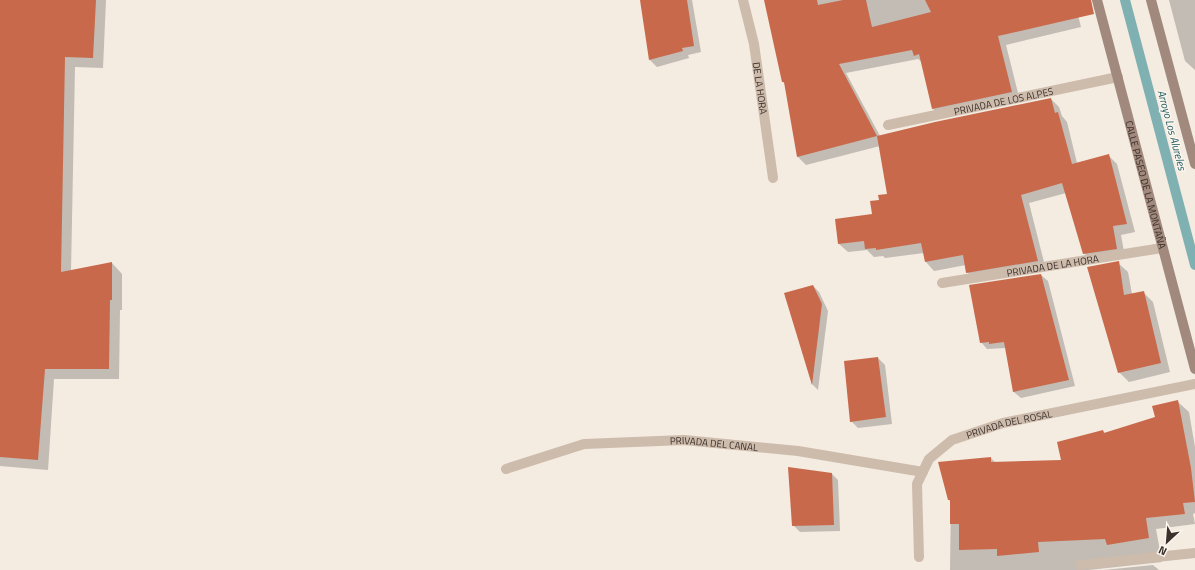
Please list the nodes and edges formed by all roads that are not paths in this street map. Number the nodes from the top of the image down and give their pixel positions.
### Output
1 (743, 0) edge
2 (1097, 0) edge
3 (1151, 0) edge
4 (1118, 77) junction
5 (888, 125) dead end
6 (1195, 164) edge
7 (773, 178) dead end
8 (1162, 248) junction
9 (942, 283) dead end
10 (1195, 369) edge
11 (1195, 384) edge
12 (506, 469) dead end
13 (923, 472) junction
14 (1195, 553) edge
15 (919, 557) dead end
16 (1080, 565) dead end

1 - 7 street, DE LA HORA
2 - 4 main road, CALLE PASEO DE LA MONTAÑA
3 - 6 main road
4 - 5 street, PRIVADA DE LOS ALPES
4 - 8 main road, CALLE PASEO DE LA MONTAÑA
8 - 9 street, PRIVADA DE LA HORA
8 - 10 main road, CALLE PASEO DE LA MONTAÑA
11 - 13 street, PRIVADA DEL ROSAL
12 - 13 street, PRIVADA DEL CANAL
13 - 15 street, PRIVADA DEL ROSAL
14 - 16 street

